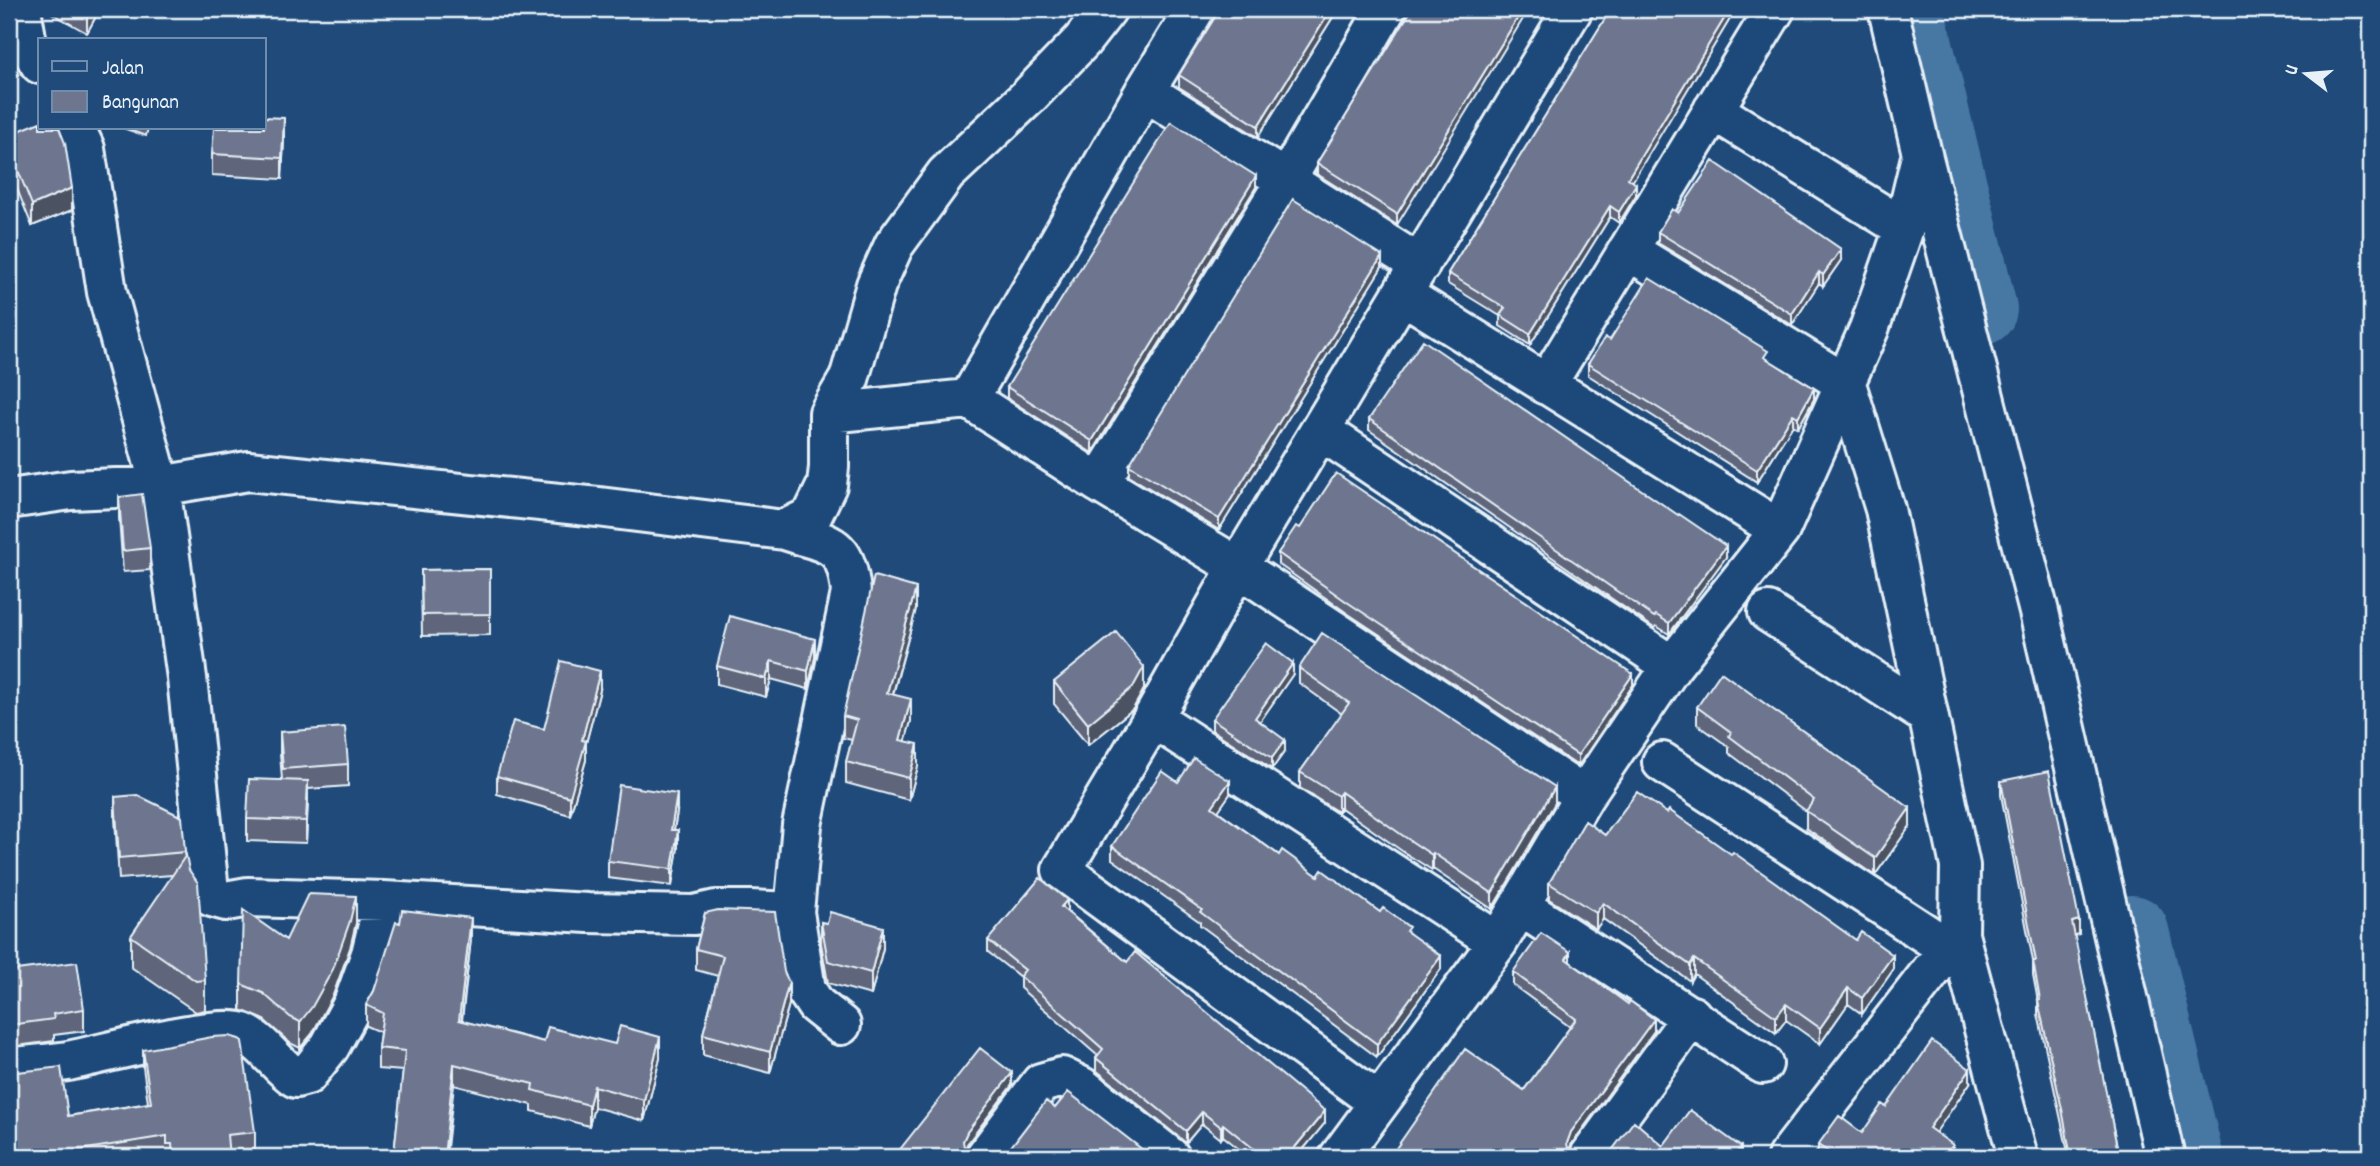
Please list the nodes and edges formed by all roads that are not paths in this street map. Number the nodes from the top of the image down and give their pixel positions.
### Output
1 (20, 9) edge
2 (1107, 9) edge
3 (1195, 9) edge
4 (1387, 9) edge
5 (1573, 9) edge
6 (1775, 9) edge
7 (1888, 9) edge
8 (38, 61) edge
9 (1145, 91) junction
10 (1713, 110) junction
11 (76, 130) edge
12 (1922, 154) junction
13 (1286, 180) junction
14 (1904, 228) junction
15 (1628, 250) junction
16 (1411, 279) junction
17 (1846, 384) junction
18 (1546, 385) junction
19 (970, 399) junction
20 (829, 413) junction
21 (1320, 430) junction
22 (1099, 483) junction
23 (160, 486) junction
24 (9, 499) edge
25 (784, 530) junction
26 (1780, 530) junction
27 (1238, 567) junction
28 (1768, 611) dead end
29 (1672, 666) junction
30 (1927, 715) junction
31 (1153, 718) junction
32 (1662, 762) dead end
33 (1584, 796) junction
34 (384, 901) junction
35 (1520, 906) junction
36 (794, 912) junction
37 (1498, 942) junction
38 (1954, 942) junction
39 (1692, 1016) junction
40 (841, 1026) dead end
41 (1763, 1064) dead end
42 (9, 1068) edge
43 (1378, 1102) junction
44 (985, 1157) edge
45 (1170, 1157) edge
46 (1339, 1157) edge
47 (1589, 1157) edge
48 (1787, 1157) edge
49 (2018, 1157) edge
50 (2165, 1157) edge

1 - 8 street
2 - 20 street
3 - 9 street
4 - 13 street
5 - 16 street
6 - 10 street
7 - 12 street
9 - 13 street
9 - 19 street
10 - 14 street
10 - 15 street
11 - 23 street
12 - 14 street
12 - 50 street
13 - 16 street
13 - 22 street
14 - 17 street
15 - 17 street
15 - 18 street
16 - 18 street
16 - 21 street
17 - 26 street
17 - 30 street
18 - 26 street
19 - 20 street
19 - 22 street
20 - 25 street
21 - 27 street
21 - 29 street
22 - 27 street
23 - 24 street
23 - 25 street
23 - 34 street
25 - 36 street
26 - 29 street
27 - 31 street
27 - 33 street
28 - 30 street
29 - 33 street
30 - 38 street
31 - 37 street
31 - 43 street
32 - 38 street
33 - 35 street
34 - 36 street
34 - 42 street
35 - 37 street
35 - 39 street
36 - 40 street
37 - 43 street
38 - 48 street
38 - 49 street
39 - 41 street
39 - 47 street
43 - 46 street
44 - 45 street

